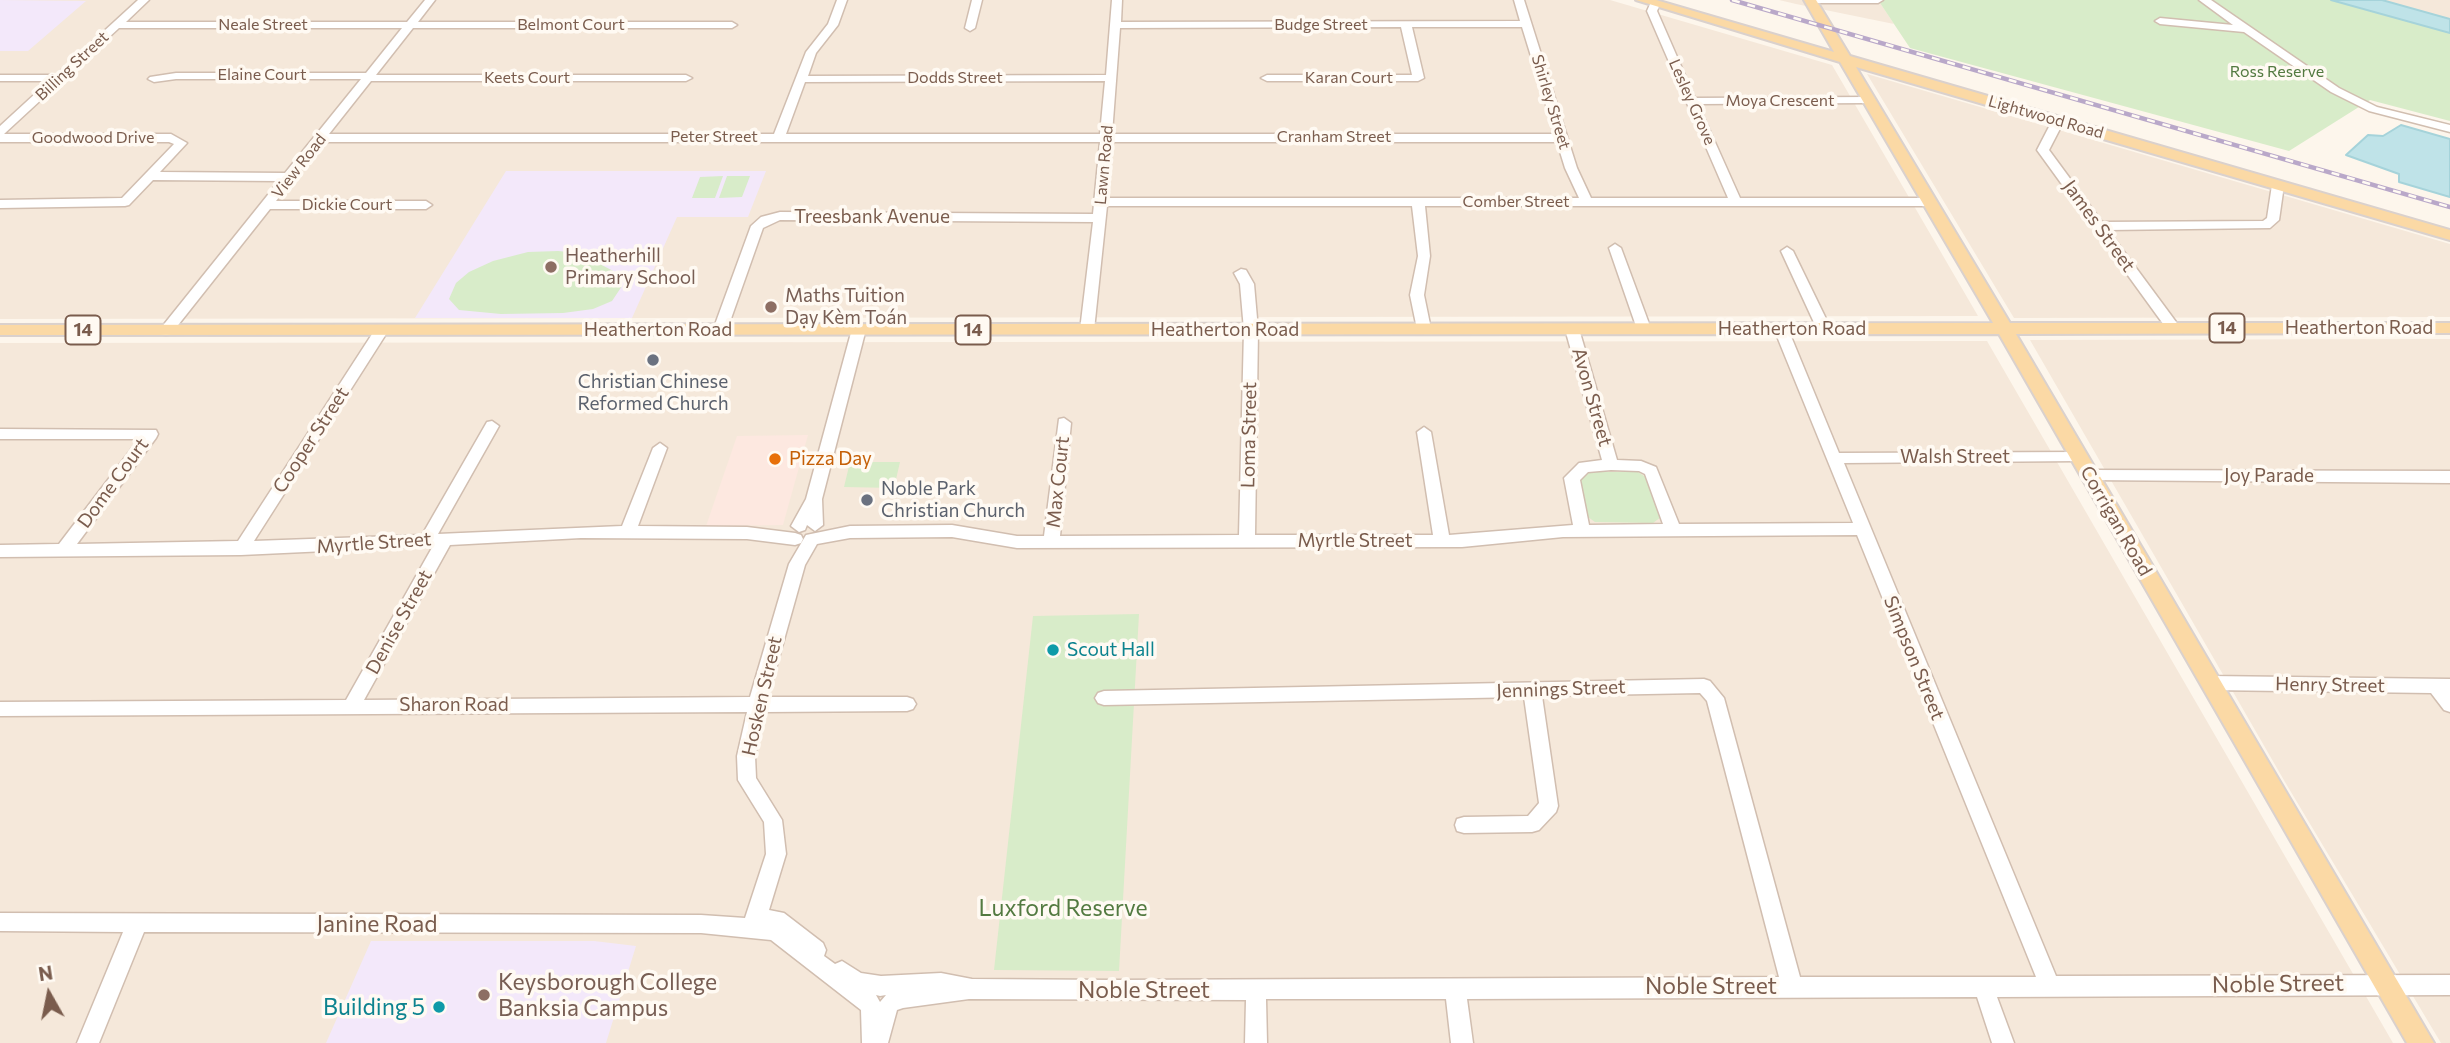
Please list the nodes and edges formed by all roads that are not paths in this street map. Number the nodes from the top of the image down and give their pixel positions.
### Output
1 (144, 0) edge
2 (430, 0) edge
3 (842, 0) edge
4 (977, 0) edge
5 (1117, 0) edge
6 (1519, 0) edge
7 (1810, 0) edge
8 (1816, 0) edge
9 (2204, 0) edge
10 (1878, 1) edge
11 (1649, 2) edge
12 (2160, 21) dead end
13 (1406, 24) junction
14 (1527, 24) junction
15 (117, 25) junction
16 (410, 25) junction
17 (732, 25) dead end
18 (1115, 25) junction
19 (970, 28) dead end
20 (2245, 29) junction
21 (1844, 59) junction
22 (369, 77) junction
23 (0, 78) edge
24 (59, 78) junction
25 (686, 78) dead end
26 (1109, 78) junction
27 (1267, 78) dead end
28 (154, 79) dead end
29 (801, 79) junction
30 (1868, 100) junction
31 (1692, 101) junction
32 (2058, 121) junction
33 (2450, 130) edge
34 (0, 132) edge
35 (1107, 136) junction
36 (779, 137) junction
37 (0, 138) edge
38 (320, 138) junction
39 (1562, 138) junction
40 (152, 176) junction
41 (290, 177) junction
42 (2278, 185) junction
43 (1735, 201) junction
44 (1101, 202) junction
45 (1587, 202) junction
46 (1931, 202) junction
47 (1418, 203) junction
48 (0, 204) edge
49 (268, 205) junction
50 (426, 205) dead end
51 (1099, 218) junction
52 (2099, 226) junction
53 (2450, 235) edge
54 (1615, 248) dead end
55 (1787, 251) dead end
56 (1241, 274) dead end
57 (2174, 328) junction
58 (2450, 328) edge
59 (1572, 329) junction
60 (1644, 329) junction
61 (1780, 329) junction
62 (1824, 329) junction
63 (2005, 329) junction
64 (0, 330) edge
65 (720, 330) junction
66 (859, 330) junction
67 (1087, 330) junction
68 (1251, 330) junction
69 (1424, 330) junction
70 (166, 331) junction
71 (381, 331) junction
72 (1064, 423) dead end
73 (492, 426) dead end
74 (1424, 432) dead end
75 (0, 434) edge
76 (660, 448) dead end
77 (2078, 456) junction
78 (1833, 457) junction
79 (1611, 466) junction
80 (2089, 475) junction
81 (2450, 477) edge
82 (1861, 529) junction
83 (1582, 530) junction
84 (1672, 530) junction
85 (628, 532) junction
86 (805, 533) junction
87 (446, 538) junction
88 (427, 540) junction
89 (1442, 540) junction
90 (1051, 541) junction
91 (1247, 541) junction
92 (241, 548) junction
93 (63, 550) junction
94 (0, 551) edge
95 (2210, 683) junction
96 (2443, 686) edge
97 (1532, 691) junction
98 (1104, 698) dead end
99 (759, 704) junction
100 (907, 704) dead end
101 (352, 705) junction
102 (2450, 705) edge
103 (0, 709) edge
104 (1464, 825) dead end
105 (0, 922) edge
106 (138, 923) junction
107 (760, 923) junction
108 (1983, 985) junction
109 (2450, 985) edge
110 (1792, 986) junction
111 (2050, 986) junction
112 (2386, 986) junction
113 (1455, 987) junction
114 (1256, 989) junction
115 (881, 998) junction
116 (88, 1043) edge
117 (875, 1043) edge
118 (1256, 1043) edge
119 (1462, 1043) edge
120 (2003, 1043) edge
121 (2421, 1043) edge

1 - 15 street, Billing Street
2 - 16 street, View Road
3 - 29 street
4 - 19 street
5 - 18 street, Lawn Road
6 - 14 street, Shirley Street
7 - 21 main road, Corrigan Road
8 - 10 street
9 - 20 street
11 - 21 main road, Lightwood Road
11 - 31 street, Lesley Grove
12 - 20 street
13 - 14 street, Budge Street
13 - 18 street, Budge Street
13 - 27 street, Karan Court
14 - 39 street, Shirley Street
15 - 16 street, Neale Street
15 - 24 street, Billing Street
16 - 17 street, Belmont Court
16 - 22 street, View Road
18 - 26 street, Lawn Road
20 - 33 street
21 - 30 main road, Corrigan Road
21 - 32 main road, Lightwood Road
22 - 25 street, Keets Court
22 - 28 street, Elaine Court
22 - 38 street, View Road
23 - 24 street
24 - 34 street, Billing Street
26 - 29 street, Dodds Street
26 - 35 street, Lawn Road
29 - 36 street
30 - 31 street, Moya Crescent
30 - 46 main road, Corrigan Road
31 - 43 street, Lesley Grove
32 - 42 main road, Lightwood Road
32 - 52 street, James Street
35 - 36 street, Peter Street
35 - 39 street, Cranham Street
35 - 44 street, Lawn Road
36 - 38 street, Peter Street
37 - 40 street, Goodwood Drive
38 - 41 street, View Road
39 - 45 street, Shirley Street
40 - 41 street, Goodwood Drive
40 - 48 street, Goodwood Drive
41 - 49 street, View Road
42 - 52 street
42 - 53 main road, Lightwood Road
43 - 45 street, Comber Street
43 - 46 street, Comber Street
44 - 47 street, Comber Street
44 - 51 street, Lawn Road
45 - 47 street, Comber Street
46 - 63 main road, Corrigan Road
47 - 69 street
49 - 50 street, Dickie Court
49 - 70 street, View Road
51 - 65 street, Treesbank Avenue
51 - 67 street, Lawn Road
52 - 57 street, James Street
54 - 60 street
55 - 62 street
56 - 68 street, Loma Street
57 - 58 main road, Heatherton Road / 14
57 - 63 main road, Heatherton Road / 14
59 - 60 main road, Heatherton Road / 14
59 - 69 main road, Heatherton Road / 14
59 - 79 street, Avon Street
60 - 61 main road, Heatherton Road / 14
61 - 62 main road, Heatherton Road / 14
61 - 78 street, Simpson Street
62 - 63 main road, Heatherton Road / 14
63 - 77 main road, Corrigan Road
64 - 70 main road, Heatherton Road / 14
65 - 66 main road, Heatherton Road / 14
65 - 71 main road, Heatherton Road / 14
66 - 67 main road, Heatherton Road / 14
66 - 86 street
67 - 68 main road, Heatherton Road / 14
68 - 69 main road, Heatherton Road / 14
68 - 91 street, Loma Street
70 - 71 main road, Heatherton Road / 14
71 - 92 street, Cooper Street
72 - 90 street, Max Court
73 - 88 street
74 - 89 street
75 - 93 street, Dome Court
76 - 85 street
77 - 78 street, Walsh Street
77 - 80 main road, Corrigan Road
78 - 82 street, Simpson Street
79 - 83 street, Avon Street
79 - 84 street, Avon Street
80 - 81 street, Joy Parade
80 - 95 main road, Corrigan Road
82 - 84 street, Myrtle Street
82 - 111 street, Simpson Street
83 - 84 street, Myrtle Street
83 - 89 street, Myrtle Street
85 - 86 street, Myrtle Street
85 - 87 street, Myrtle Street
86 - 90 street, Myrtle Street
86 - 99 street, Hosken Street
87 - 88 street, Myrtle Street
87 - 101 street, Denise Street
88 - 92 street, Myrtle Street
89 - 91 street, Myrtle Street
90 - 91 street, Myrtle Street
92 - 93 street, Myrtle Street
93 - 94 street, Myrtle Street
95 - 96 street, Henry Street
95 - 112 main road, Corrigan Road
96 - 102 street
97 - 98 street, Jennings Street
97 - 104 street
97 - 110 street, Jennings Street
99 - 100 street, Sharon Road
99 - 101 street, Sharon Road
99 - 107 street, Hosken Street
101 - 103 street, Sharon Road
105 - 106 street, Janine Road
106 - 107 street, Janine Road
106 - 116 street
107 - 115 street
108 - 110 street, Noble Street
108 - 111 street, Noble Street
108 - 120 street
109 - 112 street, Noble Street
110 - 113 street, Noble Street
111 - 112 street, Noble Street
112 - 121 main road, Corrigan Road
113 - 114 street, Noble Street
113 - 119 street
114 - 115 street, Noble Street
114 - 118 street
115 - 117 street

